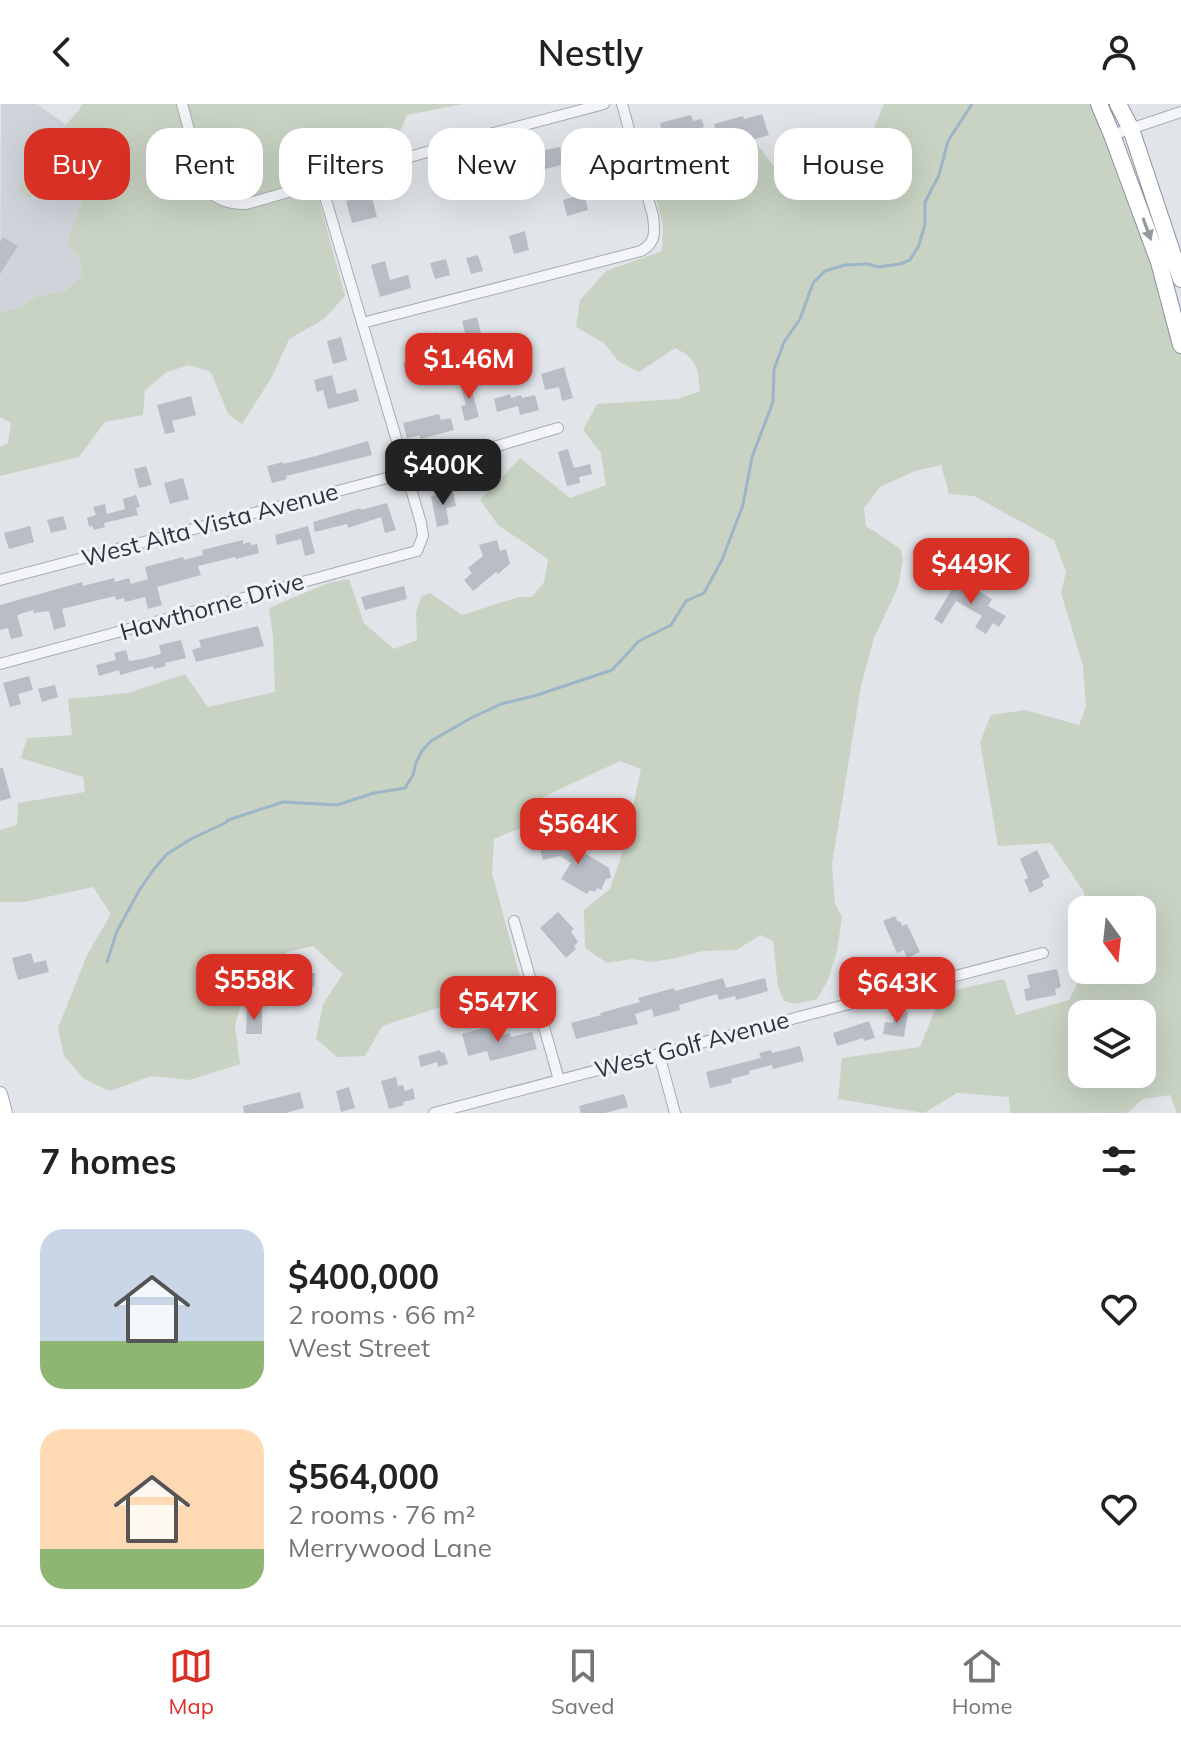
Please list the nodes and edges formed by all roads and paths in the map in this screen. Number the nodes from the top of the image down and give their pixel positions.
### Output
1 (182, 104) edge
2 (604, 104) edge
3 (622, 104) edge
4 (1099, 104) edge
5 (1118, 104) edge
6 (1181, 112) edge
7 (1131, 129) junction
8 (1112, 135) junction
9 (412, 157) edge
10 (279, 195) edge
11 (326, 200) edge
12 (1181, 279) edge
13 (362, 323) junction
14 (1181, 345) edge
15 (558, 428) dead end
16 (406, 473) junction
17 (0, 580) edge
18 (0, 664) edge
19 (514, 921) dead end
20 (1043, 953) dead end
21 (659, 1054) junction
22 (559, 1080) junction
23 (0, 1094) edge
24 (5, 1113) edge
25 (434, 1113) edge
26 (675, 1113) edge

1 - 10 street
2 - 9 street
3 - 13 street
4 - 8 highway
5 - 7 highway
6 - 7 street
7 - 8 street
7 - 12 highway
8 -> 14 highway
11 - 13 street
13 - 16 street
15 - 16 street, West Alta Vista Avenue
16 - 17 street, West Alta Vista Avenue
16 - 18 street, Hawthorne Drive
19 - 22 street
20 - 21 street, West Golf Avenue
21 - 22 street, West Golf Avenue
21 - 26 street
22 - 25 street, West Golf Avenue
23 - 24 main road

